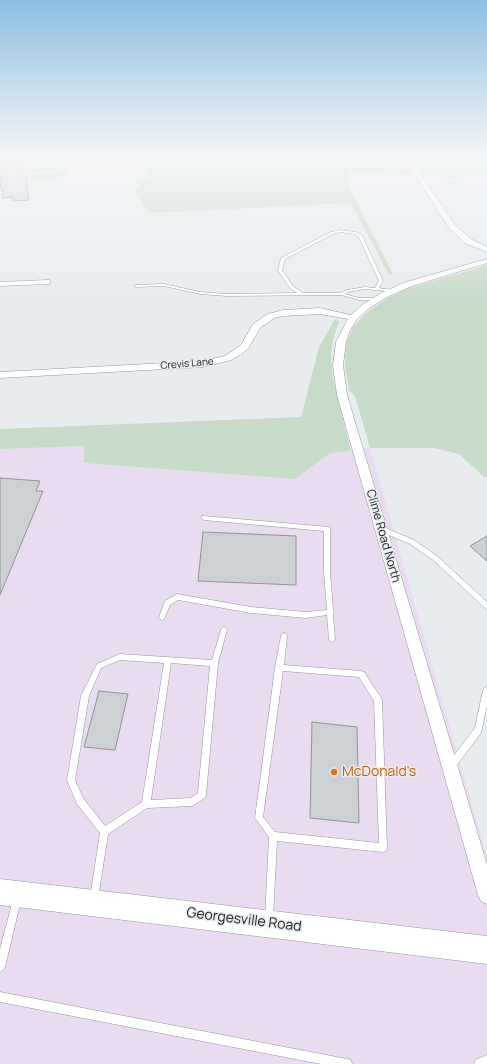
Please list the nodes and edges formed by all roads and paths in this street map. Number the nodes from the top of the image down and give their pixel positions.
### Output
1 (438, 205) edge
2 (487, 250) edge
3 (487, 261) edge
4 (48, 282) dead end
5 (0, 284) edge
6 (136, 286) dead end
7 (341, 294) junction
8 (377, 294) junction
9 (303, 295) junction
10 (353, 318) junction
11 (0, 375) edge
12 (204, 518) dead end
13 (381, 529) junction
14 (487, 606) edge
15 (331, 612) junction
16 (162, 617) dead end
17 (224, 630) dead end
18 (284, 636) dead end
19 (332, 639) dead end
20 (168, 660) junction
21 (214, 663) junction
22 (279, 668) junction
23 (487, 690) edge
24 (450, 767) junction
25 (146, 804) junction
26 (104, 832) junction
27 (273, 836) junction
28 (9, 893) edge
29 (487, 895) edge
30 (94, 902) junction
31 (269, 923) junction
32 (487, 950) edge
33 (0, 967) edge
34 (0, 997) edge
35 (487, 1060) edge
36 (347, 1064) edge
37 (479, 1064) edge

1 - 2 street
3 - 8 street, Clime Road North
4 - 5 street
6 - 9 lane
7 - 8 lane
7 - 8 lane
7 - 9 lane
8 - 9 lane
8 - 10 street, Clime Road North
10 - 11 street, Crevis Lane
10 - 13 street, Clime Road North
12 - 15 lane
13 - 14 lane
13 - 24 street, Clime Road North
15 - 16 lane
15 - 19 lane
17 - 21 lane
18 - 22 lane
20 - 21 lane
20 - 25 lane
20 - 26 lane
21 - 25 lane
22 - 27 lane
22 - 27 lane
23 - 24 lane
24 - 29 street, Clime Road North
25 - 26 lane
26 - 30 lane
27 - 31 lane
28 - 30 main road, Georgesville Road
28 - 33 lane
30 - 31 main road, Georgesville Road
31 - 32 main road, Georgesville Road
34 - 36 lane
35 - 37 lane

